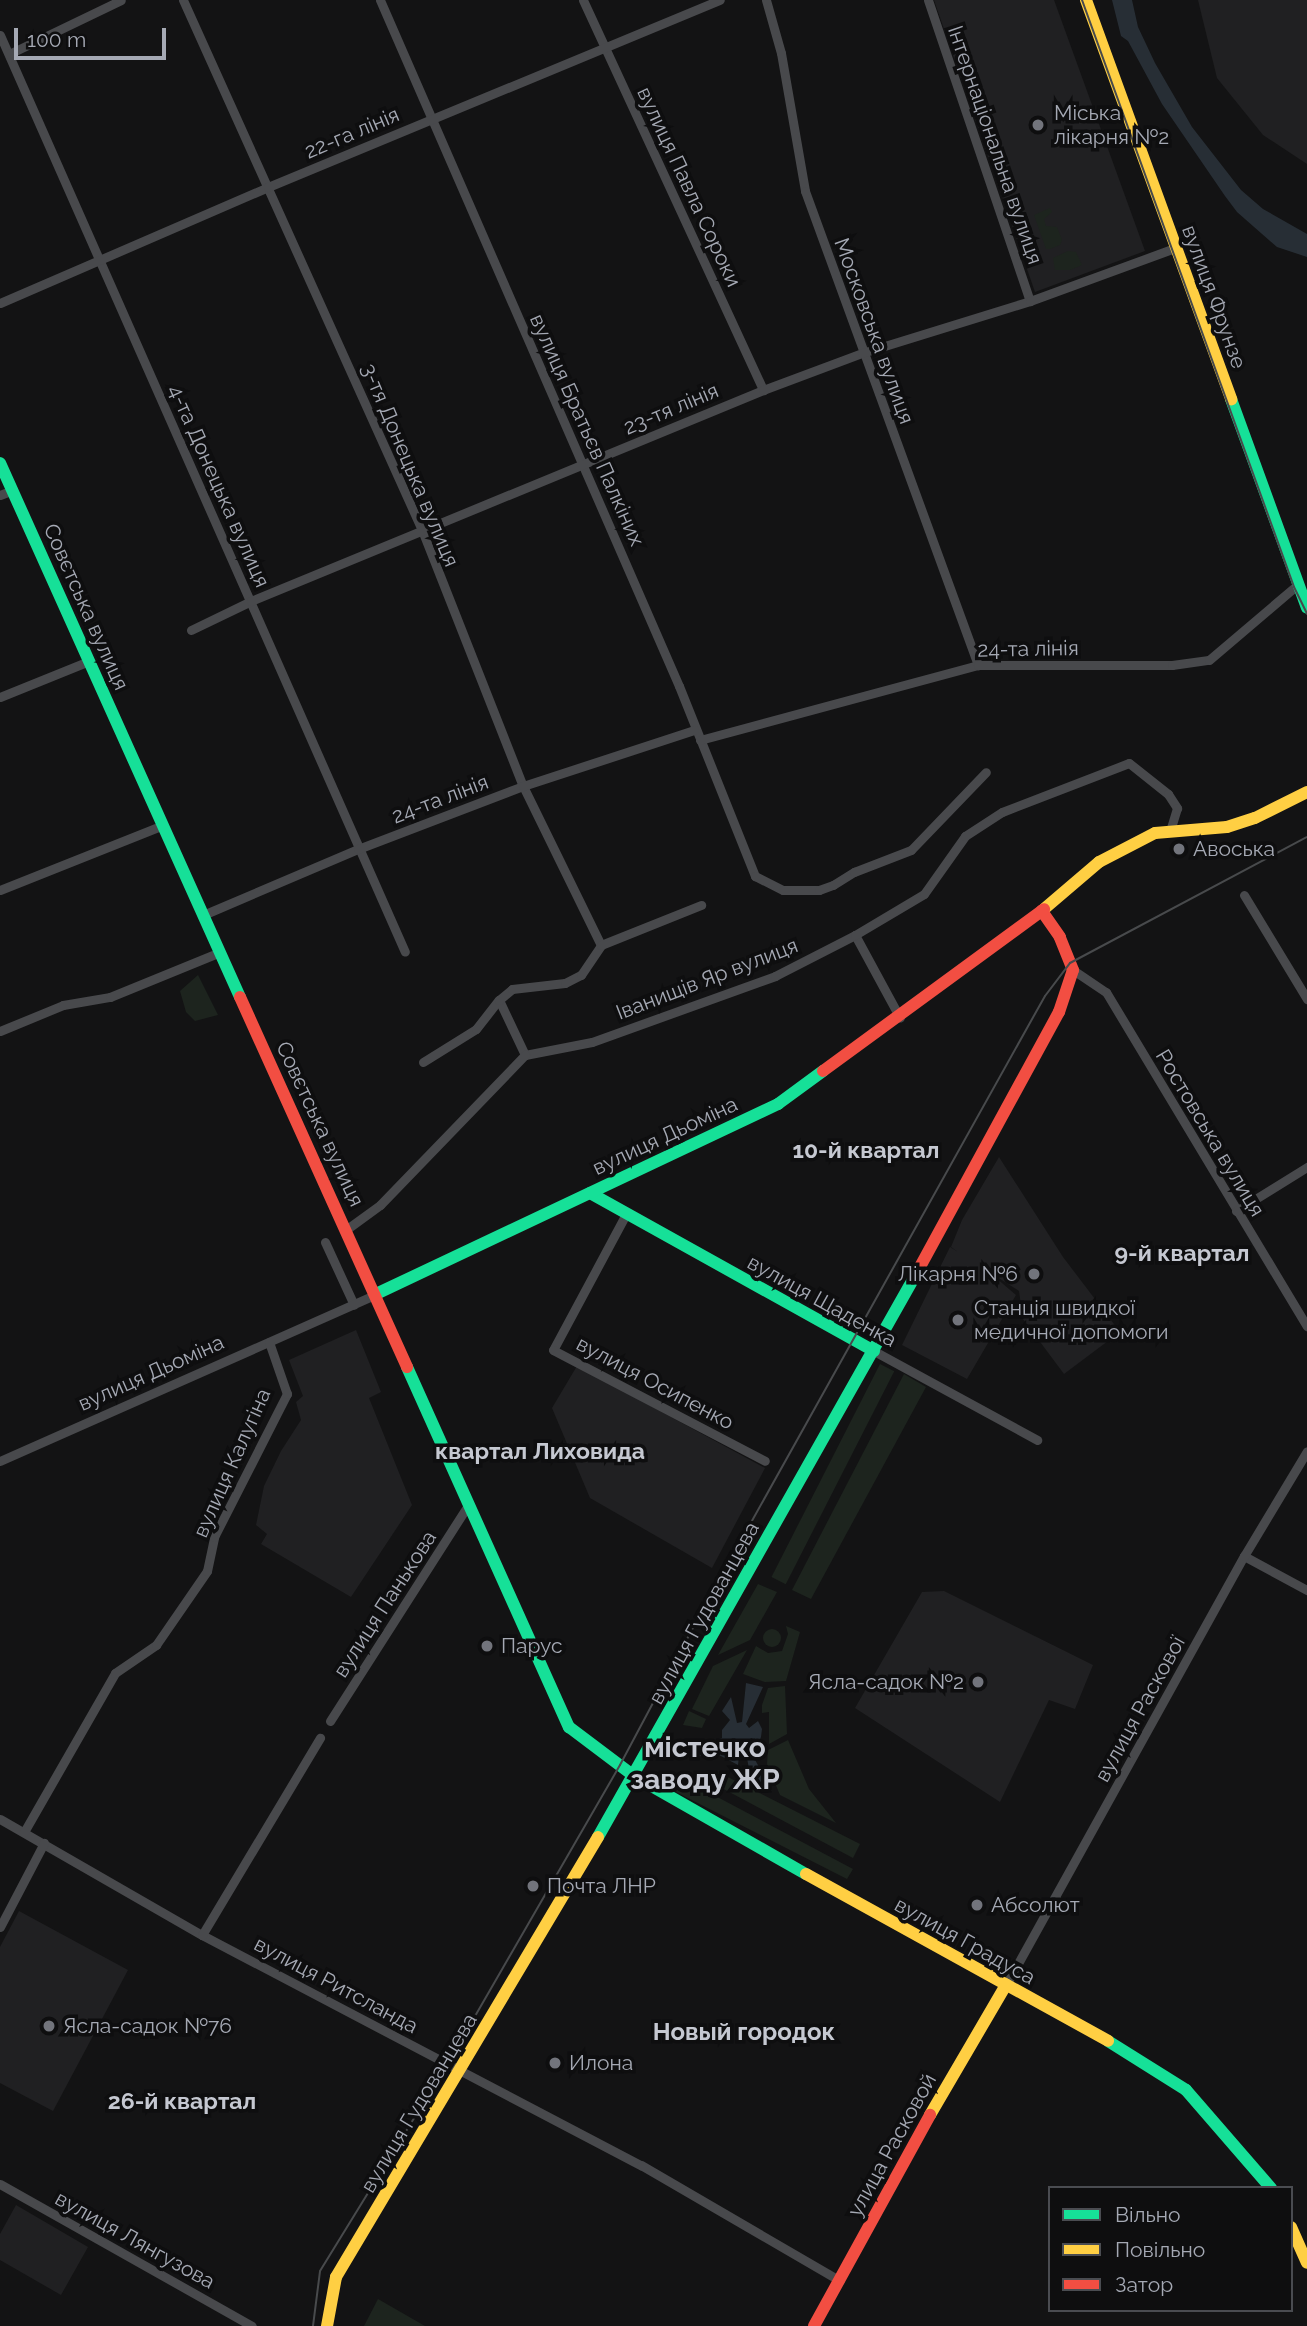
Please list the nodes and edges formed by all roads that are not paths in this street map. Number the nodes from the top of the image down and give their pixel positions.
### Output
1 (121, 0) edge
2 (183, 0) edge
3 (380, 0) edge
4 (583, 0) edge
5 (720, 0) edge
6 (766, 0) edge
7 (928, 0) edge
8 (1086, 0) edge
9 (0, 35) edge
10 (604, 46) junction
11 (9, 54) junction
12 (431, 119) junction
13 (268, 187) junction
14 (1175, 248) junction
15 (100, 260) junction
16 (1030, 301) junction
17 (0, 303) edge
18 (862, 353) junction
19 (763, 390) junction
20 (0, 463) edge
21 (584, 465) junction
22 (13, 490) junction
23 (0, 495) edge
24 (422, 530) junction
25 (1297, 585) junction
26 (251, 601) junction
27 (1307, 608) edge
28 (191, 630) dead end
29 (89, 661) junction
30 (978, 665) junction
31 (0, 697) edge
32 (694, 730) junction
33 (700, 740) junction
34 (986, 772) dead end
35 (523, 786) junction
36 (1307, 792) edge
37 (163, 825) junction
38 (1170, 831) junction
39 (358, 849) junction
40 (0, 890) edge
41 (1244, 895) dead end
42 (701, 905) dead end
43 (1042, 911) junction
44 (203, 915) junction
45 (855, 935) junction
46 (601, 945) junction
47 (220, 952) junction
48 (405, 952) dead end
49 (1073, 970) junction
50 (1307, 999) edge
51 (499, 1000) junction
52 (900, 1018) junction
53 (0, 1031) edge
54 (526, 1055) junction
55 (423, 1062) dead end
56 (1307, 1167) edge
57 (590, 1193) junction
58 (1236, 1211) junction
59 (626, 1214) junction
60 (347, 1229) junction
61 (326, 1242) dead end
62 (376, 1294) junction
63 (354, 1305) junction
64 (1307, 1326) edge
65 (269, 1342) junction
66 (874, 1351) junction
67 (1037, 1440) dead end
68 (1307, 1451) edge
69 (0, 1461) edge
70 (765, 1461) dead end
71 (468, 1505) junction
72 (1244, 1556) junction
73 (1307, 1590) edge
74 (330, 1721) dead end
75 (320, 1738) dead end
76 (634, 1776) junction
77 (0, 1819) edge
78 (24, 1832) junction
79 (44, 1843) junction
80 (0, 1927) edge
81 (202, 1935) junction
82 (1006, 1985) junction
83 (461, 2071) junction
84 (0, 2184) edge
85 (1269, 2186) edge
86 (1293, 2232) edge
87 (1307, 2263) edge
88 (840, 2281) junction
89 (253, 2326) edge
90 (327, 2326) edge
91 (814, 2326) edge

1 - 11 street
2 - 13 street, 3-тя Донецька вулиця
3 - 12 street, вулиця Братьєв Палкіних
4 - 10 street, вулиця Павла Сороки
5 - 10 street, 22-га лінія
6 - 18 street, Московська вулиця
7 - 16 street, Інтернаціональна вулиця
8 - 14 street, вулиця Фрунзе
9 - 11 street, 4-та Донецька вулиця
10 - 12 street, 22-га лінія
10 - 19 street, вулиця Павла Сороки
11 - 15 street, 4-та Донецька вулиця
12 - 13 street, 22-га лінія
12 - 21 street, вулиця Братьєв Палкіних
13 - 15 street, 22-га лінія
13 - 24 street, 3-тя Донецька вулиця
14 - 16 street, 23-тя лінія
14 - 25 street, вулиця Фрунзе
15 - 17 street, 22-га лінія
15 - 26 street, 4-та Донецька вулиця
16 - 18 street, 23-тя лінія
18 - 19 street, 23-тя лінія
18 - 30 street, Московська вулиця
19 - 21 street, 23-тя лінія
20 - 22 street, Совєтська вулиця
21 - 24 street, 23-тя лінія
21 - 32 street, вулиця Братьєв Палкіних
22 - 23 street
22 - 29 street, Совєтська вулиця
24 - 26 street, 23-тя лінія
24 - 35 street, 3-тя Донецька вулиця
25 - 27 street, вулиця Фрунзе
25 - 30 street, 24-та лінія
26 - 28 street, 23-тя лінія
26 - 39 street, 4-та Донецька вулиця
29 - 31 street
29 - 37 street, Совєтська вулиця
30 - 33 street, 24-та лінія
32 - 33 street, вулиця Братьєв Палкіних
32 - 35 street, 24-та лінія
33 - 34 street, вулиця Братьєв Палкіних
35 - 39 street, 24-та лінія
35 - 46 street, 3-тя Донецька вулиця
36 - 38 street, вулиця Дьоміна
37 - 40 street
37 - 44 street, Совєтська вулиця
38 - 43 street, вулиця Дьоміна
38 - 45 street, Іванищів Яр вулиця
39 - 44 street, 24-та лінія
39 - 48 street, 4-та Донецька вулиця
41 - 50 street
42 - 46 street
43 - 49 street
43 - 52 street, вулиця Дьоміна
44 - 47 street, Совєтська вулиця
45 - 52 street
45 - 54 street, Іванищів Яр вулиця
46 - 51 street
47 - 53 street
47 - 60 street, Совєтська вулиця
49 - 58 street, Ростовська вулиця
49 - 66 street, вулиця Гудованцева
51 - 54 street
51 - 55 street
52 - 57 street, вулиця Дьоміна
54 - 60 street
56 - 58 street
57 - 59 street, вулиця Щаденка
57 - 62 street, вулиця Дьоміна
58 - 64 street, Ростовська вулиця
59 - 66 street, вулиця Щаденка
59 - 70 street, вулиця Осипенко
60 - 62 street, Совєтська вулиця
61 - 63 street
62 - 63 street, вулиця Дьоміна
62 - 71 street, Совєтська вулиця
63 - 65 street, вулиця Дьоміна
65 - 69 street, вулиця Дьоміна
65 - 78 street, вулиця Калугіна
66 - 67 street, вулиця Щаденка
66 - 76 street, вулиця Гудованцева
68 - 72 street, вулиця Раскової
71 - 74 street, вулиця Панькова
71 - 76 street, Совєтська вулиця
72 - 73 street
72 - 82 street, вулиця Раскової
75 - 81 street
76 - 82 street, вулиця Градуса
76 - 83 street, вулиця Гудованцева
77 - 78 street, вулиця Ритсланда
78 - 79 street, вулиця Ритсланда
79 - 80 street
79 - 81 street, вулиця Ритсланда
81 - 83 street, вулиця Ритсланда
82 - 85 street, вулиця Градуса
82 - 88 street, улица Расковой
83 - 88 street, вулиця Ритсланда
83 - 90 street, вулиця Гудованцева
84 - 89 street, вулиця Лянгузова
86 - 87 street
88 - 91 street, улица Расковой

